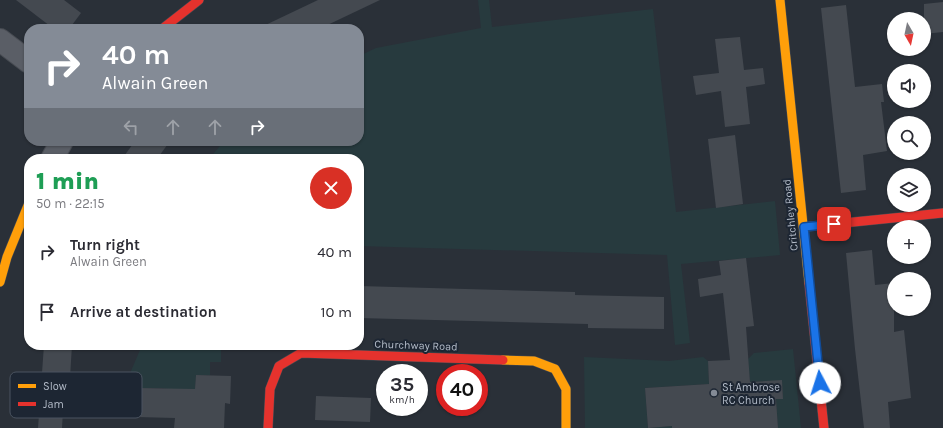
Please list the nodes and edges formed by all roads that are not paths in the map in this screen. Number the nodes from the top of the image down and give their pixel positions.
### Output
1 (199, 0) edge
2 (780, 0) edge
3 (168, 24) edge
4 (0, 40) edge
5 (24, 58) edge
6 (943, 213) edge
7 (24, 215) edge
8 (804, 227) junction
9 (0, 282) edge
10 (268, 428) edge
11 (566, 428) edge
12 (824, 428) edge

1 - 3 street
2 - 8 street, Critchley Road
4 - 5 street
6 - 8 street
7 - 9 street
8 - 12 street, Critchley Road
10 - 11 street, Churchway Road

